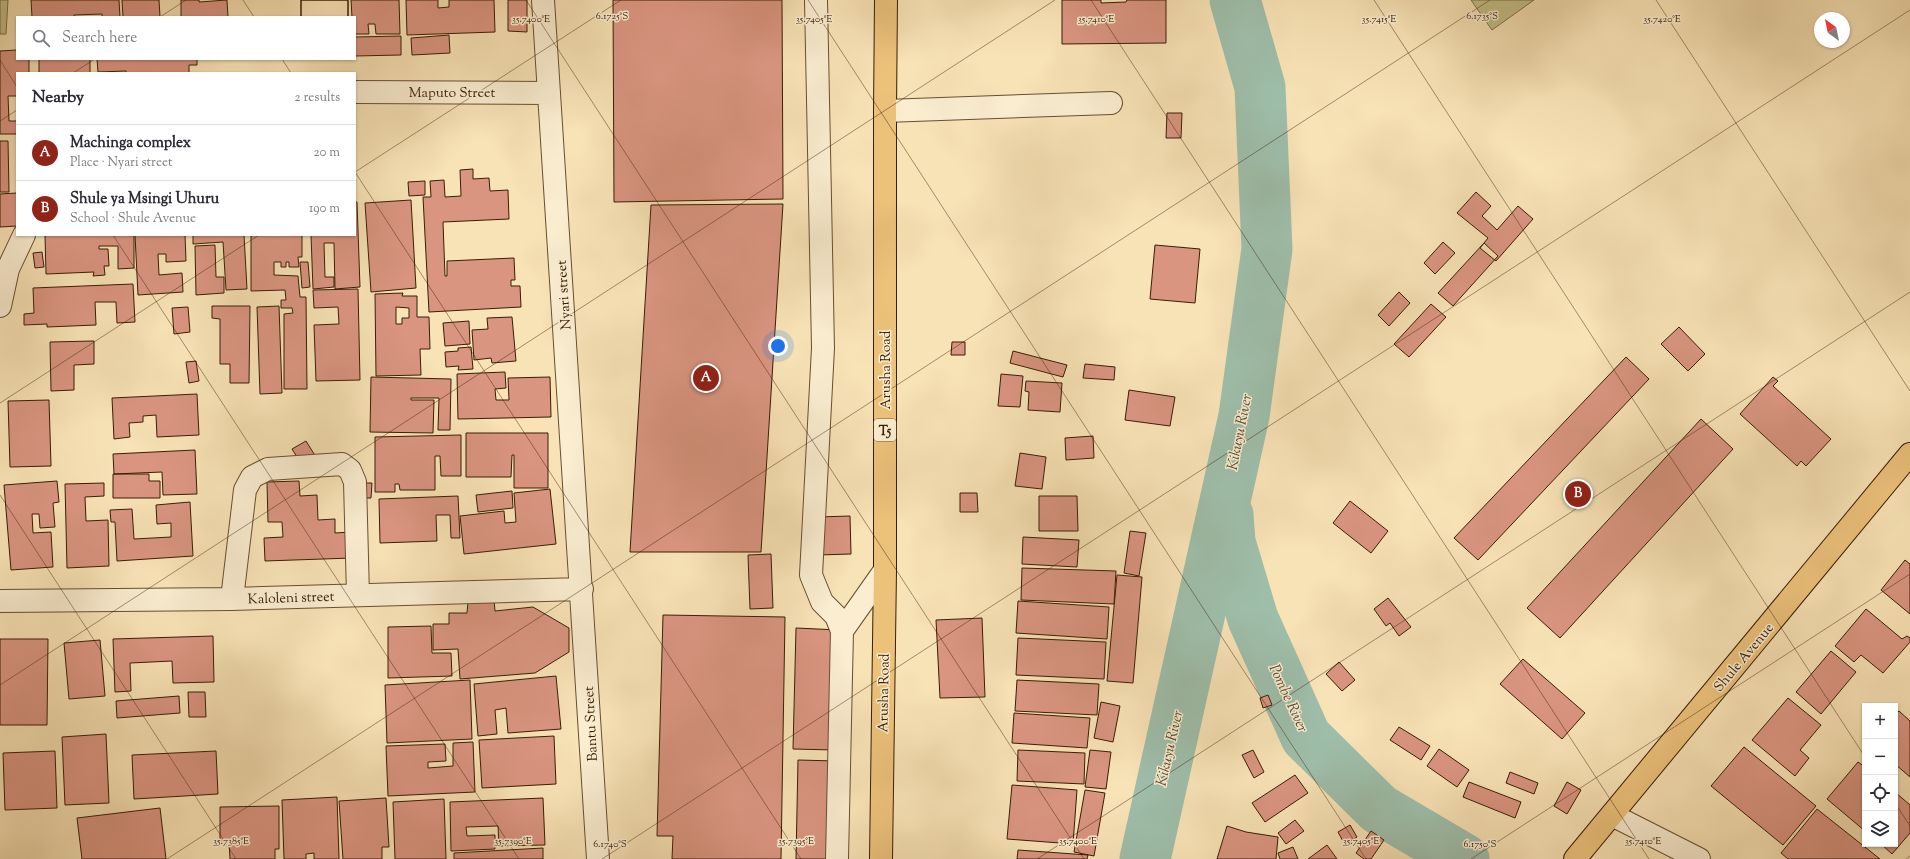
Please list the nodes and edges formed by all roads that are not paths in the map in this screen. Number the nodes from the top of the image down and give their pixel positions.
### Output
1 (543, 0) edge
2 (816, 0) edge
3 (886, 0) edge
4 (356, 92) edge
5 (549, 93) junction
6 (1111, 104) dead end
7 (885, 111) junction
8 (24, 236) edge
9 (0, 306) edge
10 (1910, 454) edge
11 (885, 570) junction
12 (582, 589) junction
13 (358, 596) junction
14 (232, 599) junction
15 (0, 601) edge
16 (842, 631) junction
17 (1612, 815) junction
18 (1576, 858) edge
19 (598, 859) edge
20 (837, 859) edge
21 (881, 859) edge
22 (1698, 859) edge

1 - 5 street, Nyari street
2 - 16 street
3 - 7 main road, Arusha Road / T5
4 - 5 street, Maputo Street
5 - 12 street, Nyari street
6 - 7 street
7 - 11 main road, Arusha Road / T5
8 - 9 street
10 - 17 main road, Shule Avenue
11 - 16 street
11 - 21 main road, Arusha Road / T5
12 - 13 street, Kaloleni street
12 - 19 street, Bantu Street
13 - 14 street, Kaloleni street
13 - 14 street
14 - 15 street, Kaloleni street
16 - 20 street
17 - 18 main road, Shule Avenue
17 - 22 street

